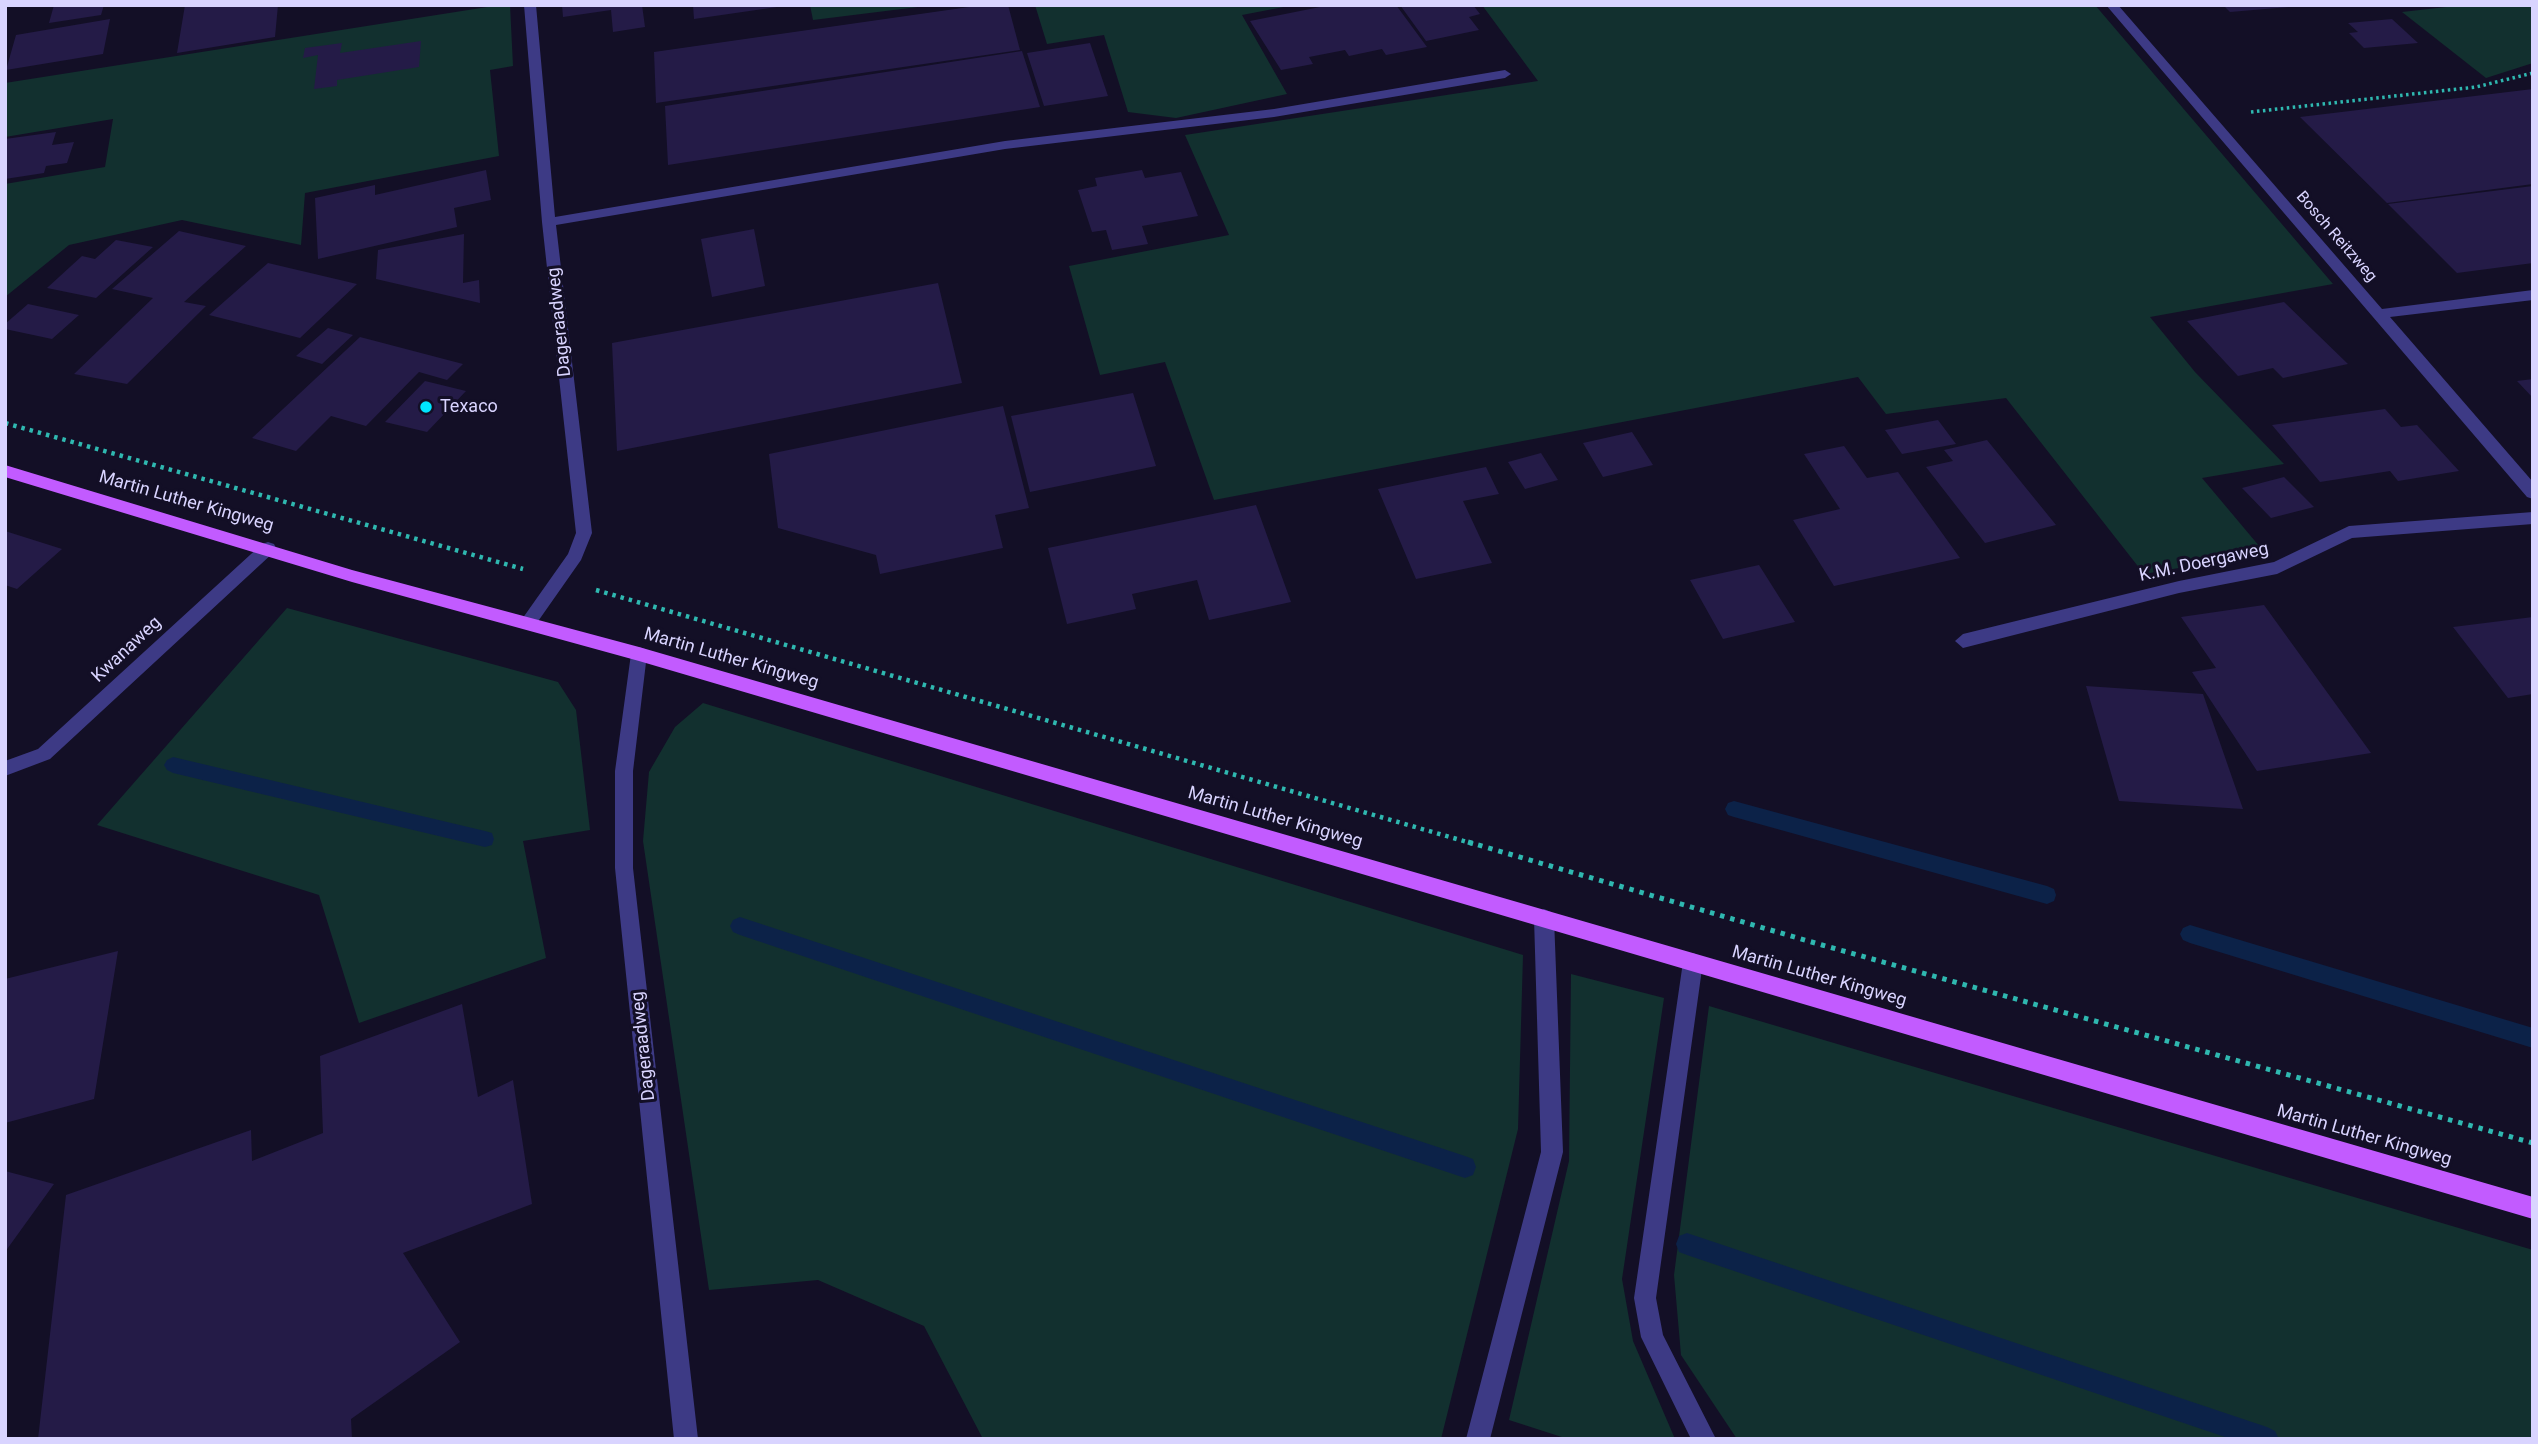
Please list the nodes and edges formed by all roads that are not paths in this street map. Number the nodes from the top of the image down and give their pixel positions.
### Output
1 (530, 5) edge
2 (2112, 5) edge
3 (1505, 74) dead end
4 (549, 222) junction
5 (2533, 295) edge
6 (2380, 314) junction
7 (5, 471) edge
8 (2527, 479) edge
9 (2533, 493) edge
10 (2533, 518) edge
11 (268, 548) junction
12 (528, 622) junction
13 (1963, 640) dead end
14 (639, 654) junction
15 (5, 769) edge
16 (1544, 918) junction
17 (1693, 962) junction
18 (2533, 1208) edge
19 (686, 1439) edge
20 (1478, 1439) edge
21 (1704, 1439) edge

1 - 4 street, Dageraadweg
2 - 6 street, Bosch Reitzweg
3 - 4 street
4 - 12 street, Dageraadweg
5 - 6 street
6 - 8 street, Bosch Reitzweg
7 - 11 main road, Martin Luther Kingweg
8 - 9 street, Bosch Reitzweg
10 - 13 street, K.M. Doergaweg
11 - 12 main road, Martin Luther Kingweg
11 - 15 street, Kwanaweg
12 - 14 main road, Martin Luther Kingweg
14 - 16 main road, Martin Luther Kingweg
14 - 19 street, Dageraadweg
16 - 17 main road, Martin Luther Kingweg
16 - 20 street
17 - 18 main road, Martin Luther Kingweg
17 - 21 street

